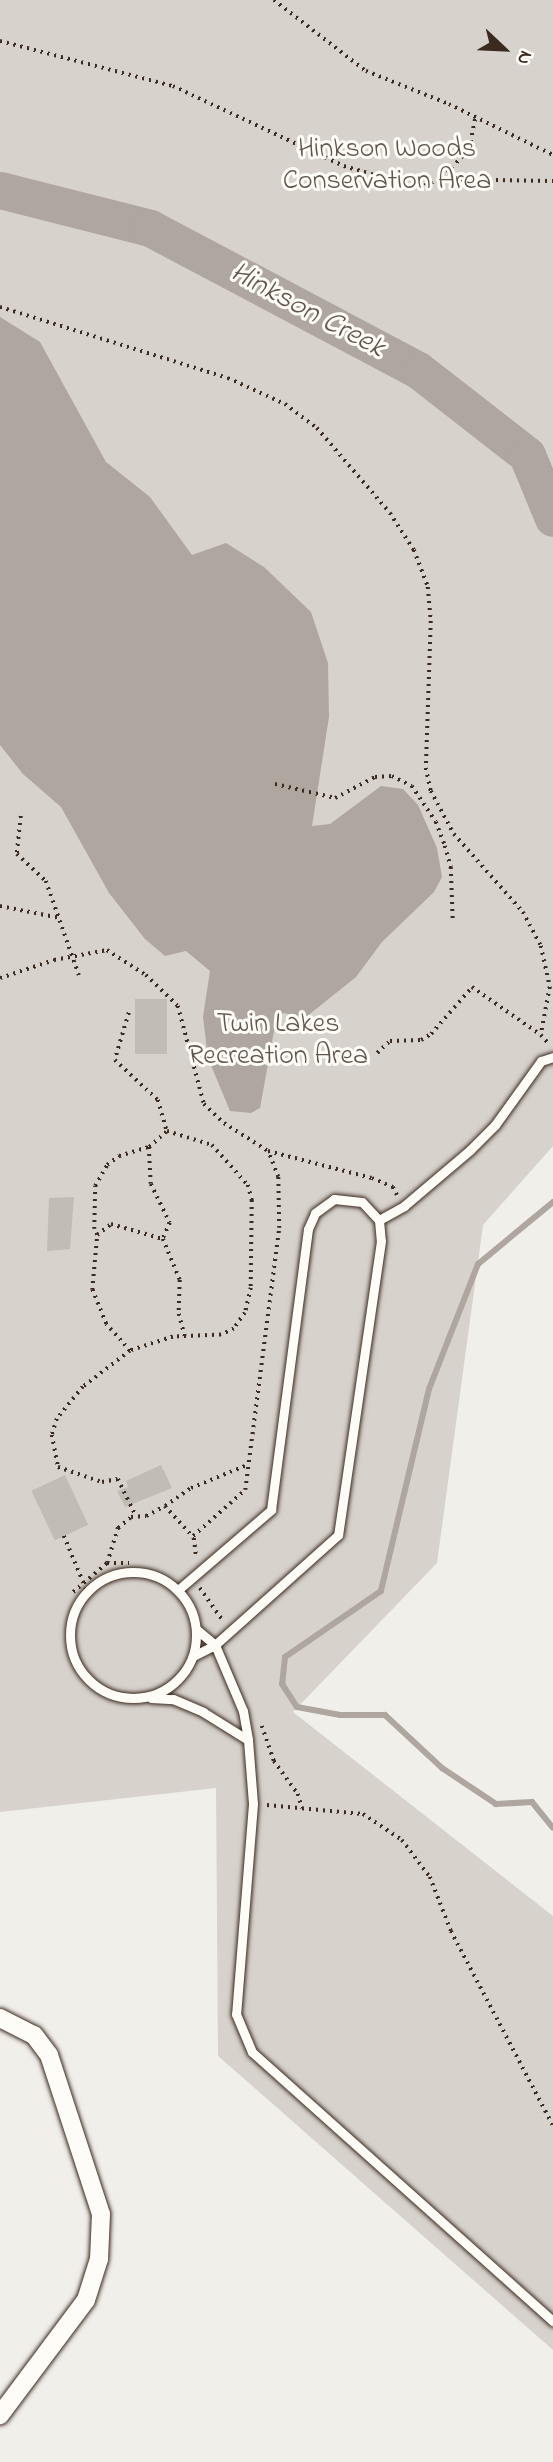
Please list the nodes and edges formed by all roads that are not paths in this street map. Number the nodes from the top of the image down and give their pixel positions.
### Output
1 (553, 1057) edge
2 (379, 1220) junction
3 (178, 1590) junction
4 (196, 1629) junction
5 (215, 1644) junction
6 (192, 1656) junction
7 (146, 1697) junction
8 (248, 1740) junction
9 (0, 2018) edge
10 (553, 2321) edge
11 (0, 2415) edge

1 - 2 lane
2 - 3 lane
2 - 5 lane
3 - 4 lane
3 - 7 lane
4 - 5 lane
4 - 6 lane
5 - 6 lane
5 - 8 lane
6 - 7 lane
7 - 8 lane
8 - 10 lane
9 - 11 street

